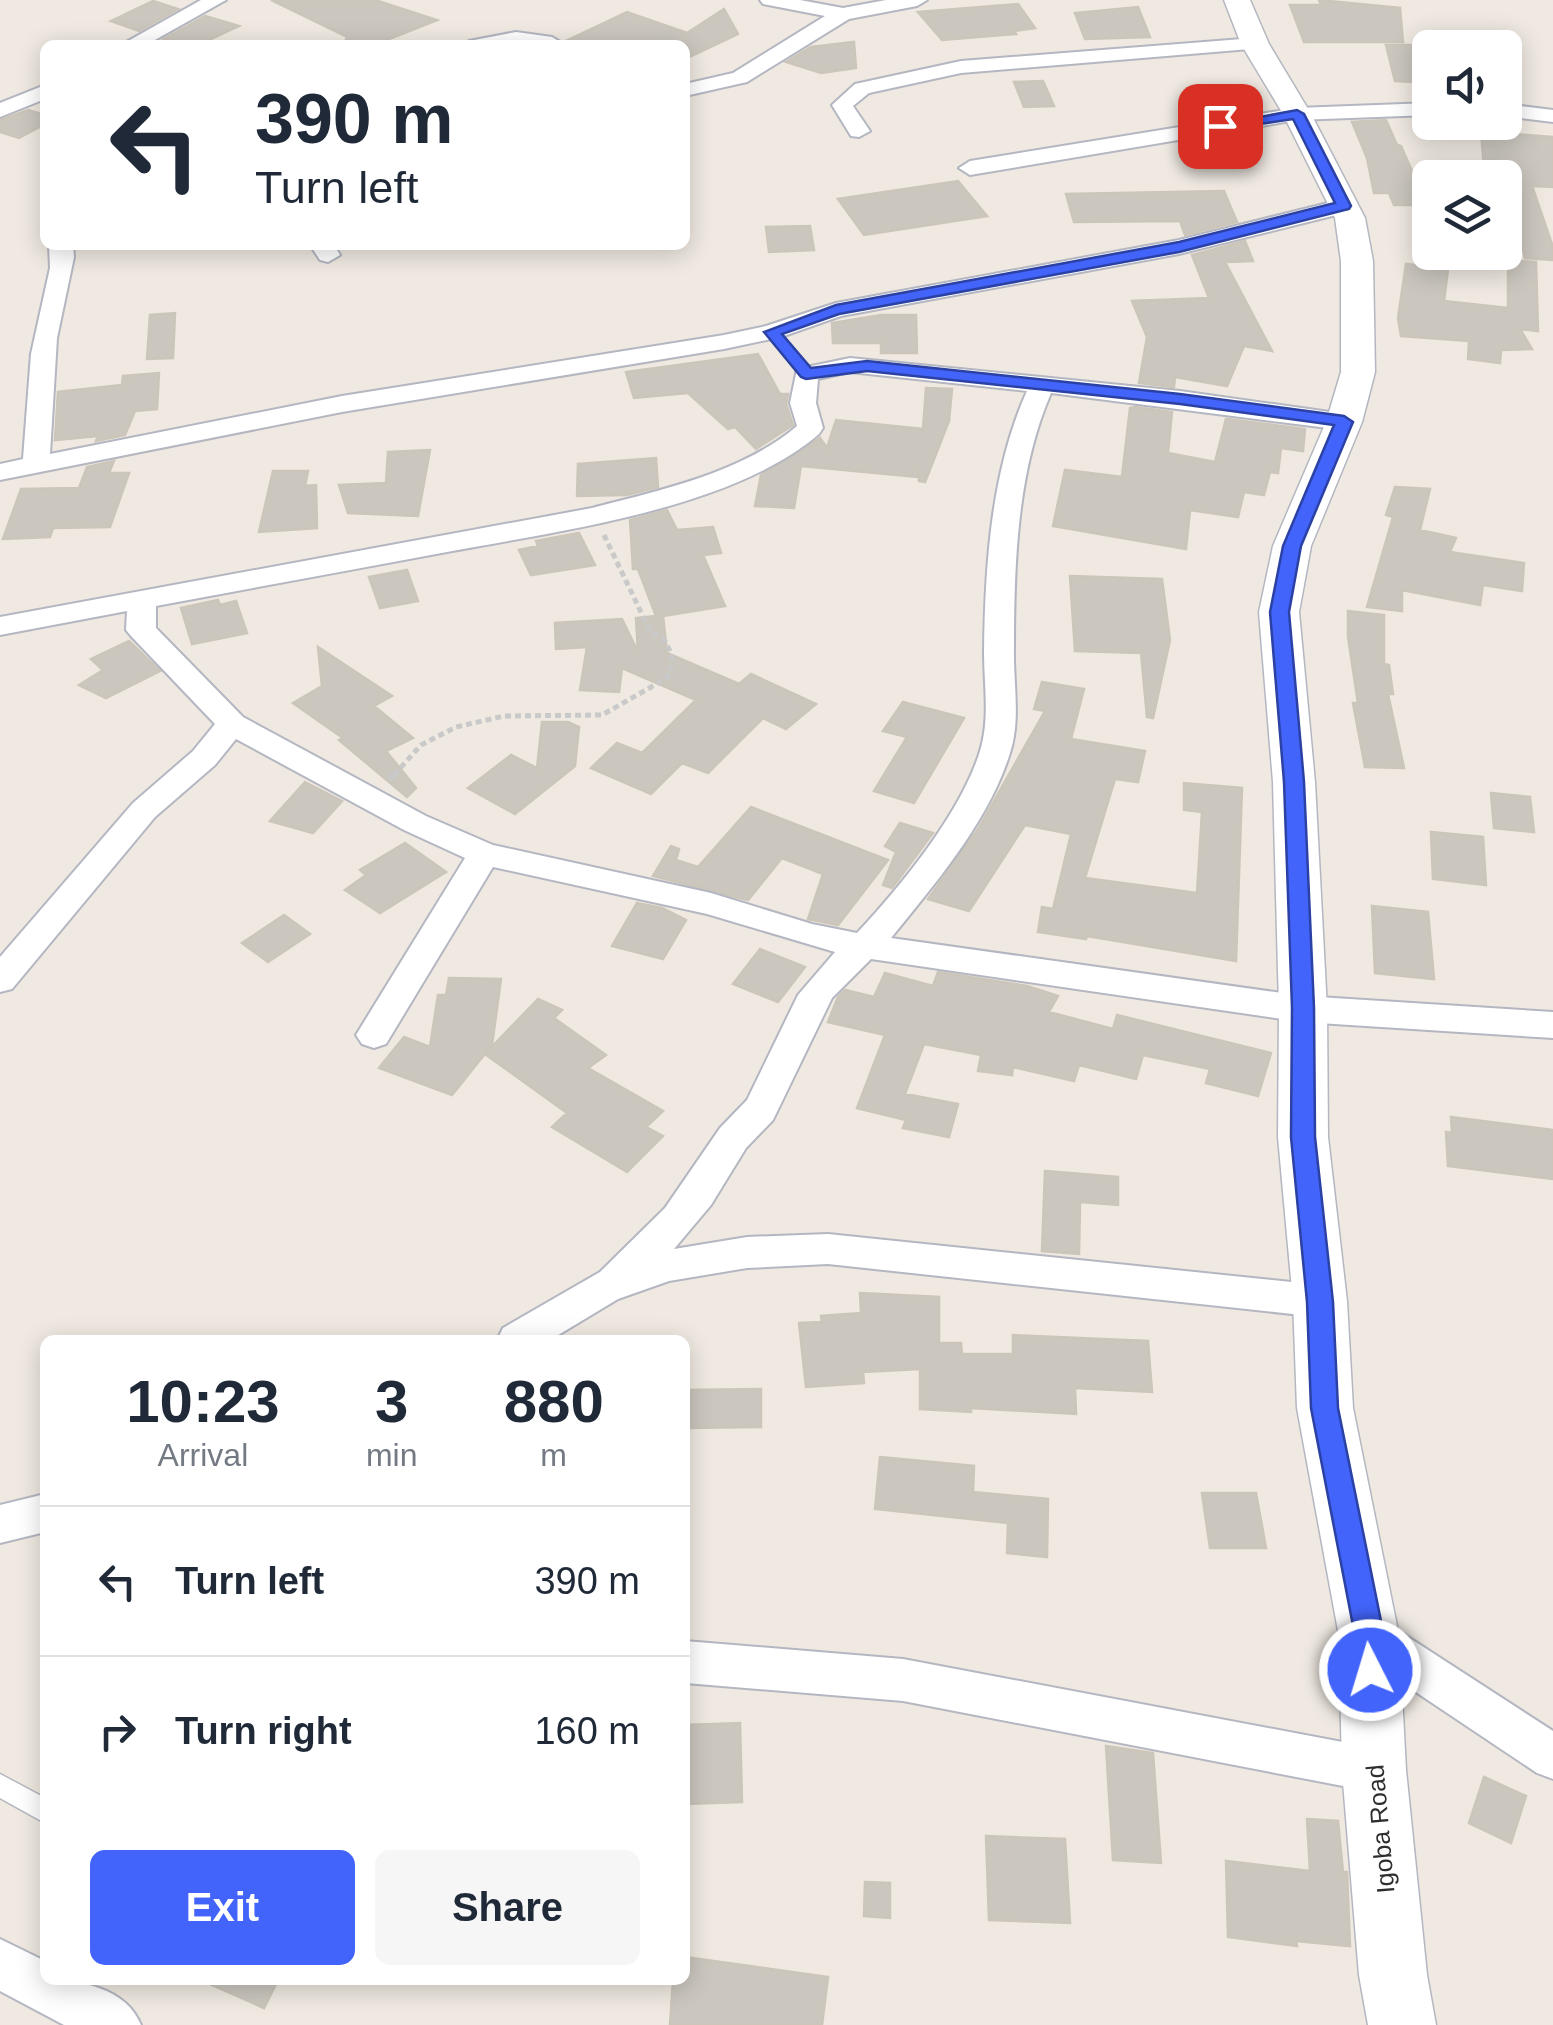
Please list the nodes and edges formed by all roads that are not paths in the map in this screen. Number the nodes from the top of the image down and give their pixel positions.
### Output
1 (216, 0) edge
2 (770, 0) edge
3 (917, 0) edge
4 (1237, 0) edge
5 (843, 14) junction
6 (140, 40) edge
7 (496, 40) edge
8 (543, 40) edge
9 (1255, 44) junction
10 (690, 92) edge
11 (40, 93) edge
12 (1412, 111) edge
13 (0, 112) edge
14 (1522, 112) edge
15 (1297, 114) junction
16 (1553, 116) edge
17 (859, 132) dead end
18 (970, 168) dead end
19 (1344, 206) junction
20 (62, 250) edge
21 (772, 332) junction
22 (806, 374) junction
23 (1041, 387) junction
24 (1344, 422) junction
25 (36, 466) junction
26 (0, 472) edge
27 (142, 599) junction
28 (0, 626) edge
29 (232, 724) junction
30 (484, 854) junction
31 (864, 946) junction
32 (0, 980) edge
33 (1303, 1008) junction
34 (1553, 1025) edge
35 (374, 1036) dead end
36 (614, 1283) junction
37 (1320, 1302) junction
38 (526, 1335) edge
39 (40, 1513) edge
40 (0, 1524) edge
41 (1370, 1636) junction
42 (690, 1662) edge
43 (1553, 1757) edge
44 (1374, 1770) junction
45 (0, 1785) edge
46 (40, 1808) edge
47 (0, 1964) edge
48 (116, 2025) edge
49 (1402, 2025) edge

1 - 6 street
2 - 5 street
3 - 5 street
4 - 9 street, Igoba Road
5 - 10 street
7 - 8 street
9 - 15 street, Igoba Road
9 - 17 street
11 - 13 street
12 - 15 street
14 - 16 street
15 - 18 street
15 - 19 street, Igoba Road
19 - 21 street
19 - 24 street, Igoba Road
20 - 25 street
21 - 22 street
21 - 25 street
22 - 23 street
22 - 27 street
23 - 24 street
23 - 31 street
24 - 33 street, Igoba Road
25 - 26 street
27 - 28 street
27 - 29 street
29 - 30 street
29 - 32 street
30 - 31 street
30 - 35 street
31 - 33 street
31 - 36 street
33 - 34 street
33 - 37 street, Igoba Road
36 - 37 street
36 - 38 street
37 - 41 street, Igoba Road
39 - 40 street
41 - 43 street
41 - 44 street, Igoba Road
42 - 44 street
44 - 49 street, Igoba Road
45 - 46 lane
47 - 48 street

